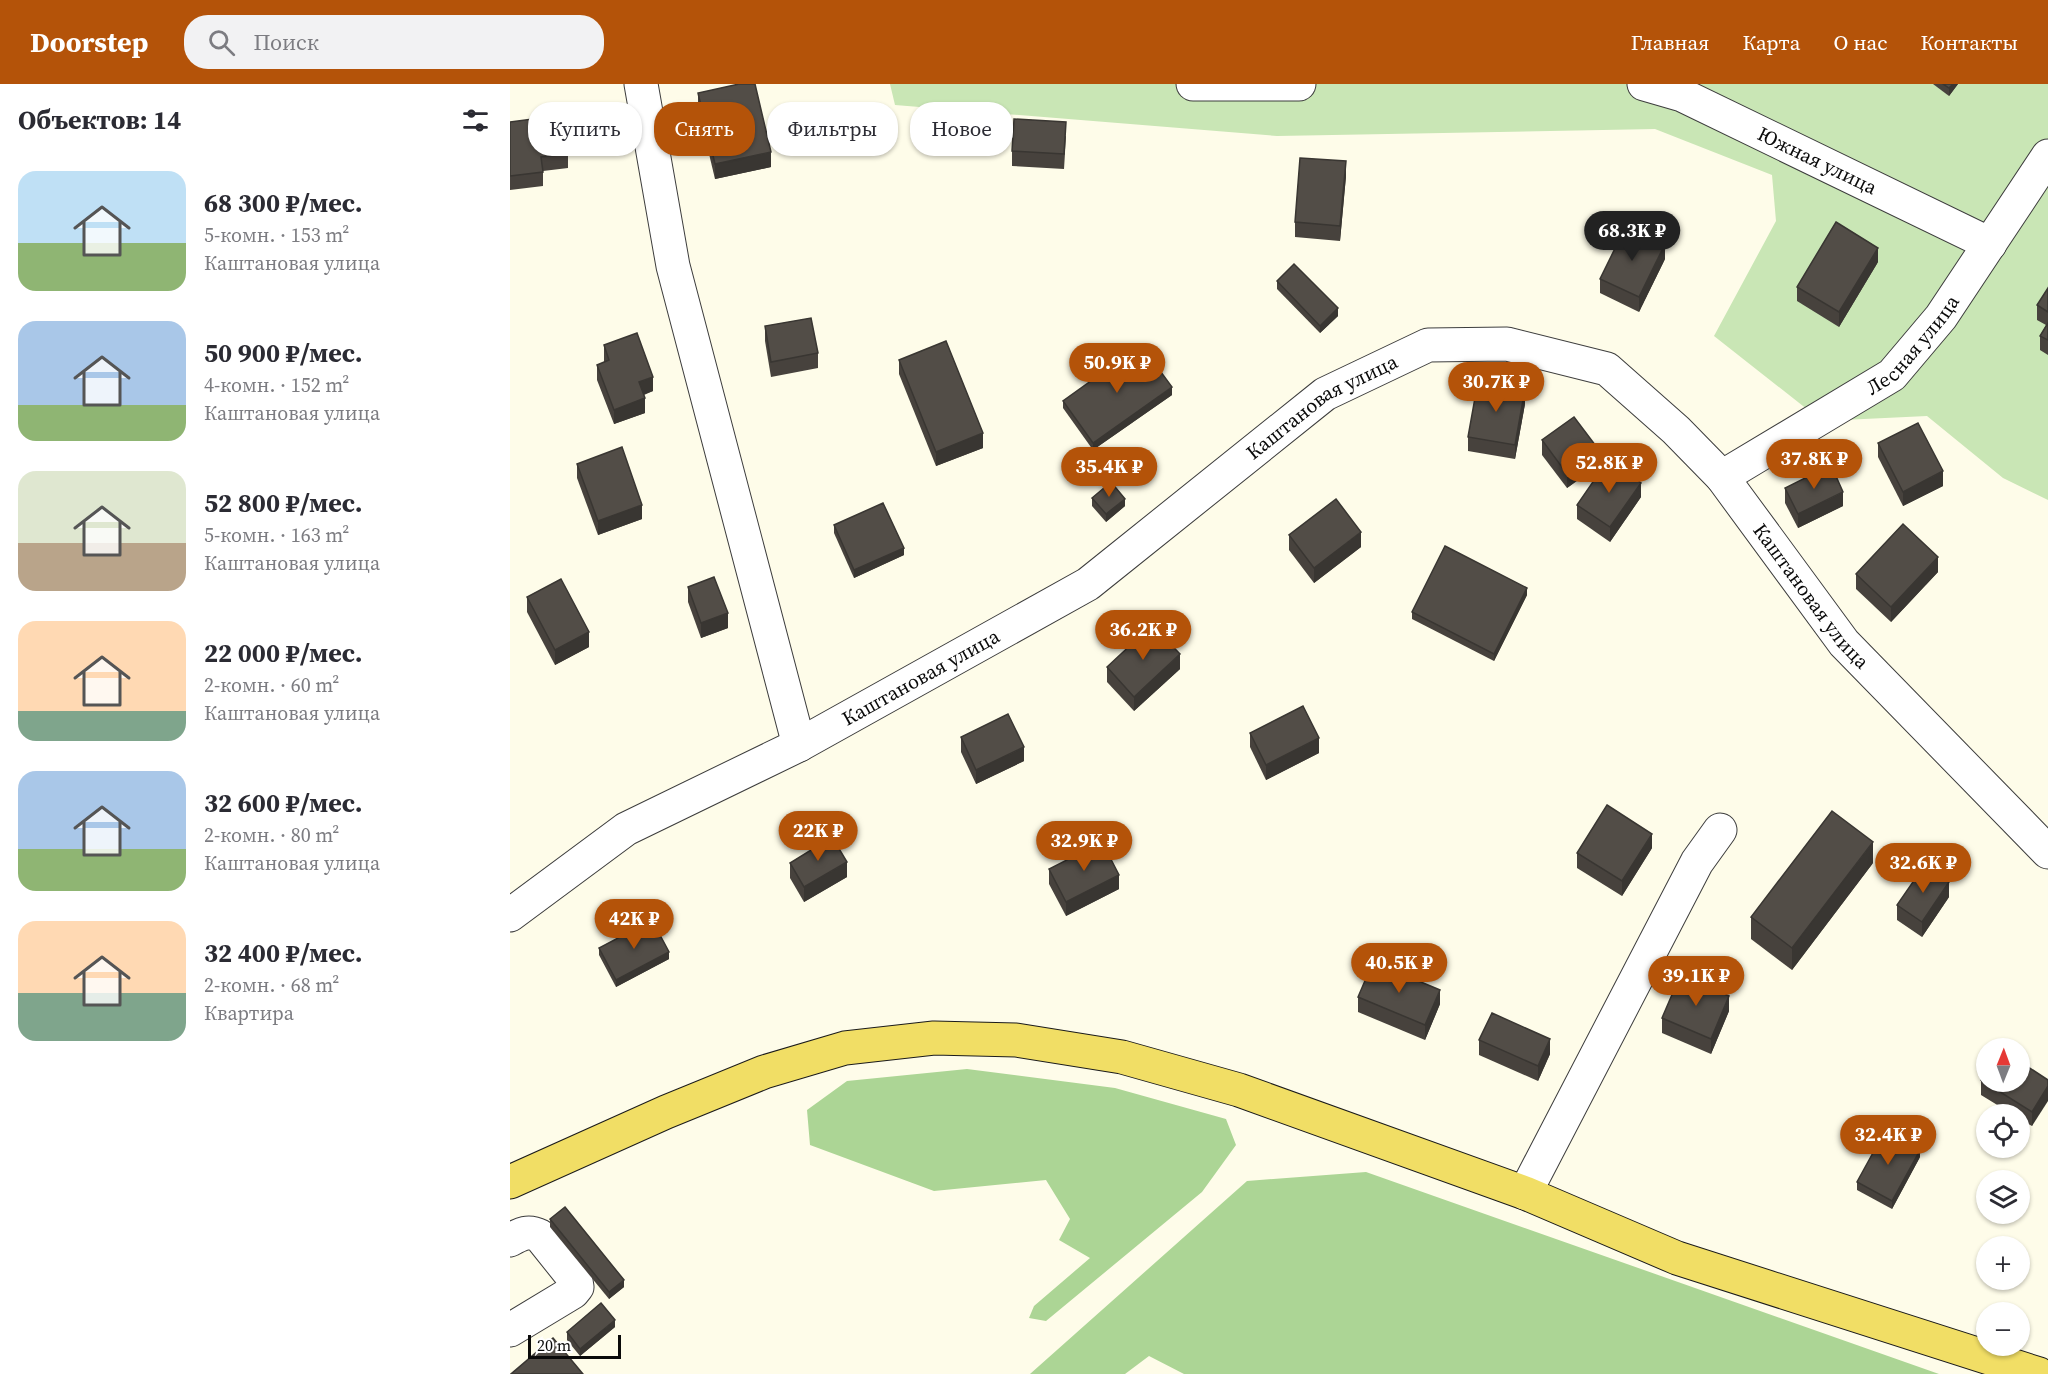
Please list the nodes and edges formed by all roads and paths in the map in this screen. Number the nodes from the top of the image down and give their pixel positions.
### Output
1 (641, 84) edge
2 (1193, 84) edge
3 (1299, 84) edge
4 (1644, 84) edge
5 (2048, 156) edge
6 (1990, 244) junction
7 (1722, 477) junction
8 (799, 744) junction
9 (1720, 830) dead end
10 (2048, 852) edge
11 (510, 915) edge
12 (510, 1182) edge
13 (1525, 1193) junction
14 (510, 1240) edge
15 (510, 1330) edge
16 (2038, 1374) edge

1 - 8 street
2 - 3 street
4 - 6 street, Южная улица
5 - 6 street, Лесная улица
6 - 7 street, Лесная улица
7 - 8 street, Каштановая улица
7 - 10 street, Каштановая улица
8 - 11 street, Каштановая улица
9 - 13 street
12 - 13 main road
13 - 16 main road
14 - 15 street

